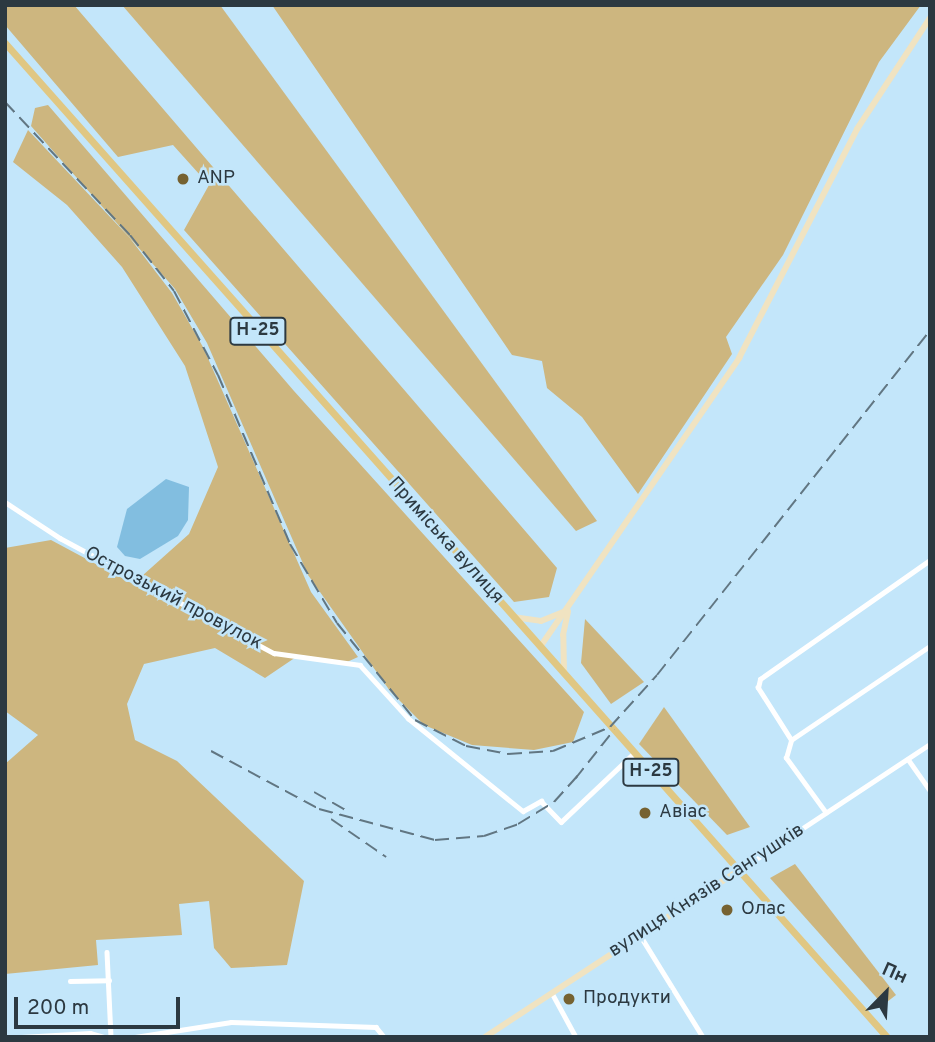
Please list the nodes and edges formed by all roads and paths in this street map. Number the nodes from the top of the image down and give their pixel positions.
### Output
1 (930, 18) edge
2 (5, 43) edge
3 (5, 502) edge
4 (930, 560) edge
5 (570, 607) junction
6 (513, 616) junction
7 (930, 646) edge
8 (540, 647) junction
9 (564, 674) junction
10 (791, 740) junction
11 (930, 744) edge
12 (634, 753) junction
13 (908, 759) junction
14 (930, 790) edge
15 (826, 813) junction
16 (738, 871) junction
17 (640, 935) junction
18 (107, 952) dead end
19 (109, 980) junction
20 (70, 981) dead end
21 (552, 993) junction
22 (21, 1037) edge
23 (104, 1037) edge
24 (111, 1037) edge
25 (135, 1037) edge
26 (384, 1037) edge
27 (485, 1037) edge
28 (576, 1037) edge
29 (703, 1037) edge
30 (887, 1037) edge

1 - 5 main road
2 - 6 main road, Приміська вулиця / Н-25
3 - 12 street, Острозький провулок
4 - 10 street
5 - 6 main road
5 - 8 main road
5 - 9 main road
6 - 8 main road, Приміська вулиця / Н-25
7 - 10 street
8 - 9 main road, Приміська вулиця / Н-25
9 - 12 main road, Приміська вулиця / Н-25
10 - 15 street
11 - 13 street, вулиця Князів Сангушків
12 - 16 main road, Приміська вулиця / Н-25
13 - 14 street
13 - 15 street, вулиця Князів Сангушків
15 - 16 street, вулиця Князів Сангушків
16 - 17 main road, вулиця Князів Сангушків
16 - 30 main road, Приміська вулиця / Н-25
17 - 21 main road, вулиця Князів Сангушків
17 - 29 street
18 - 19 street
19 - 20 street
19 - 24 street
21 - 27 main road, вулиця Князів Сангушків
21 - 28 street
22 - 23 street
25 - 26 street

